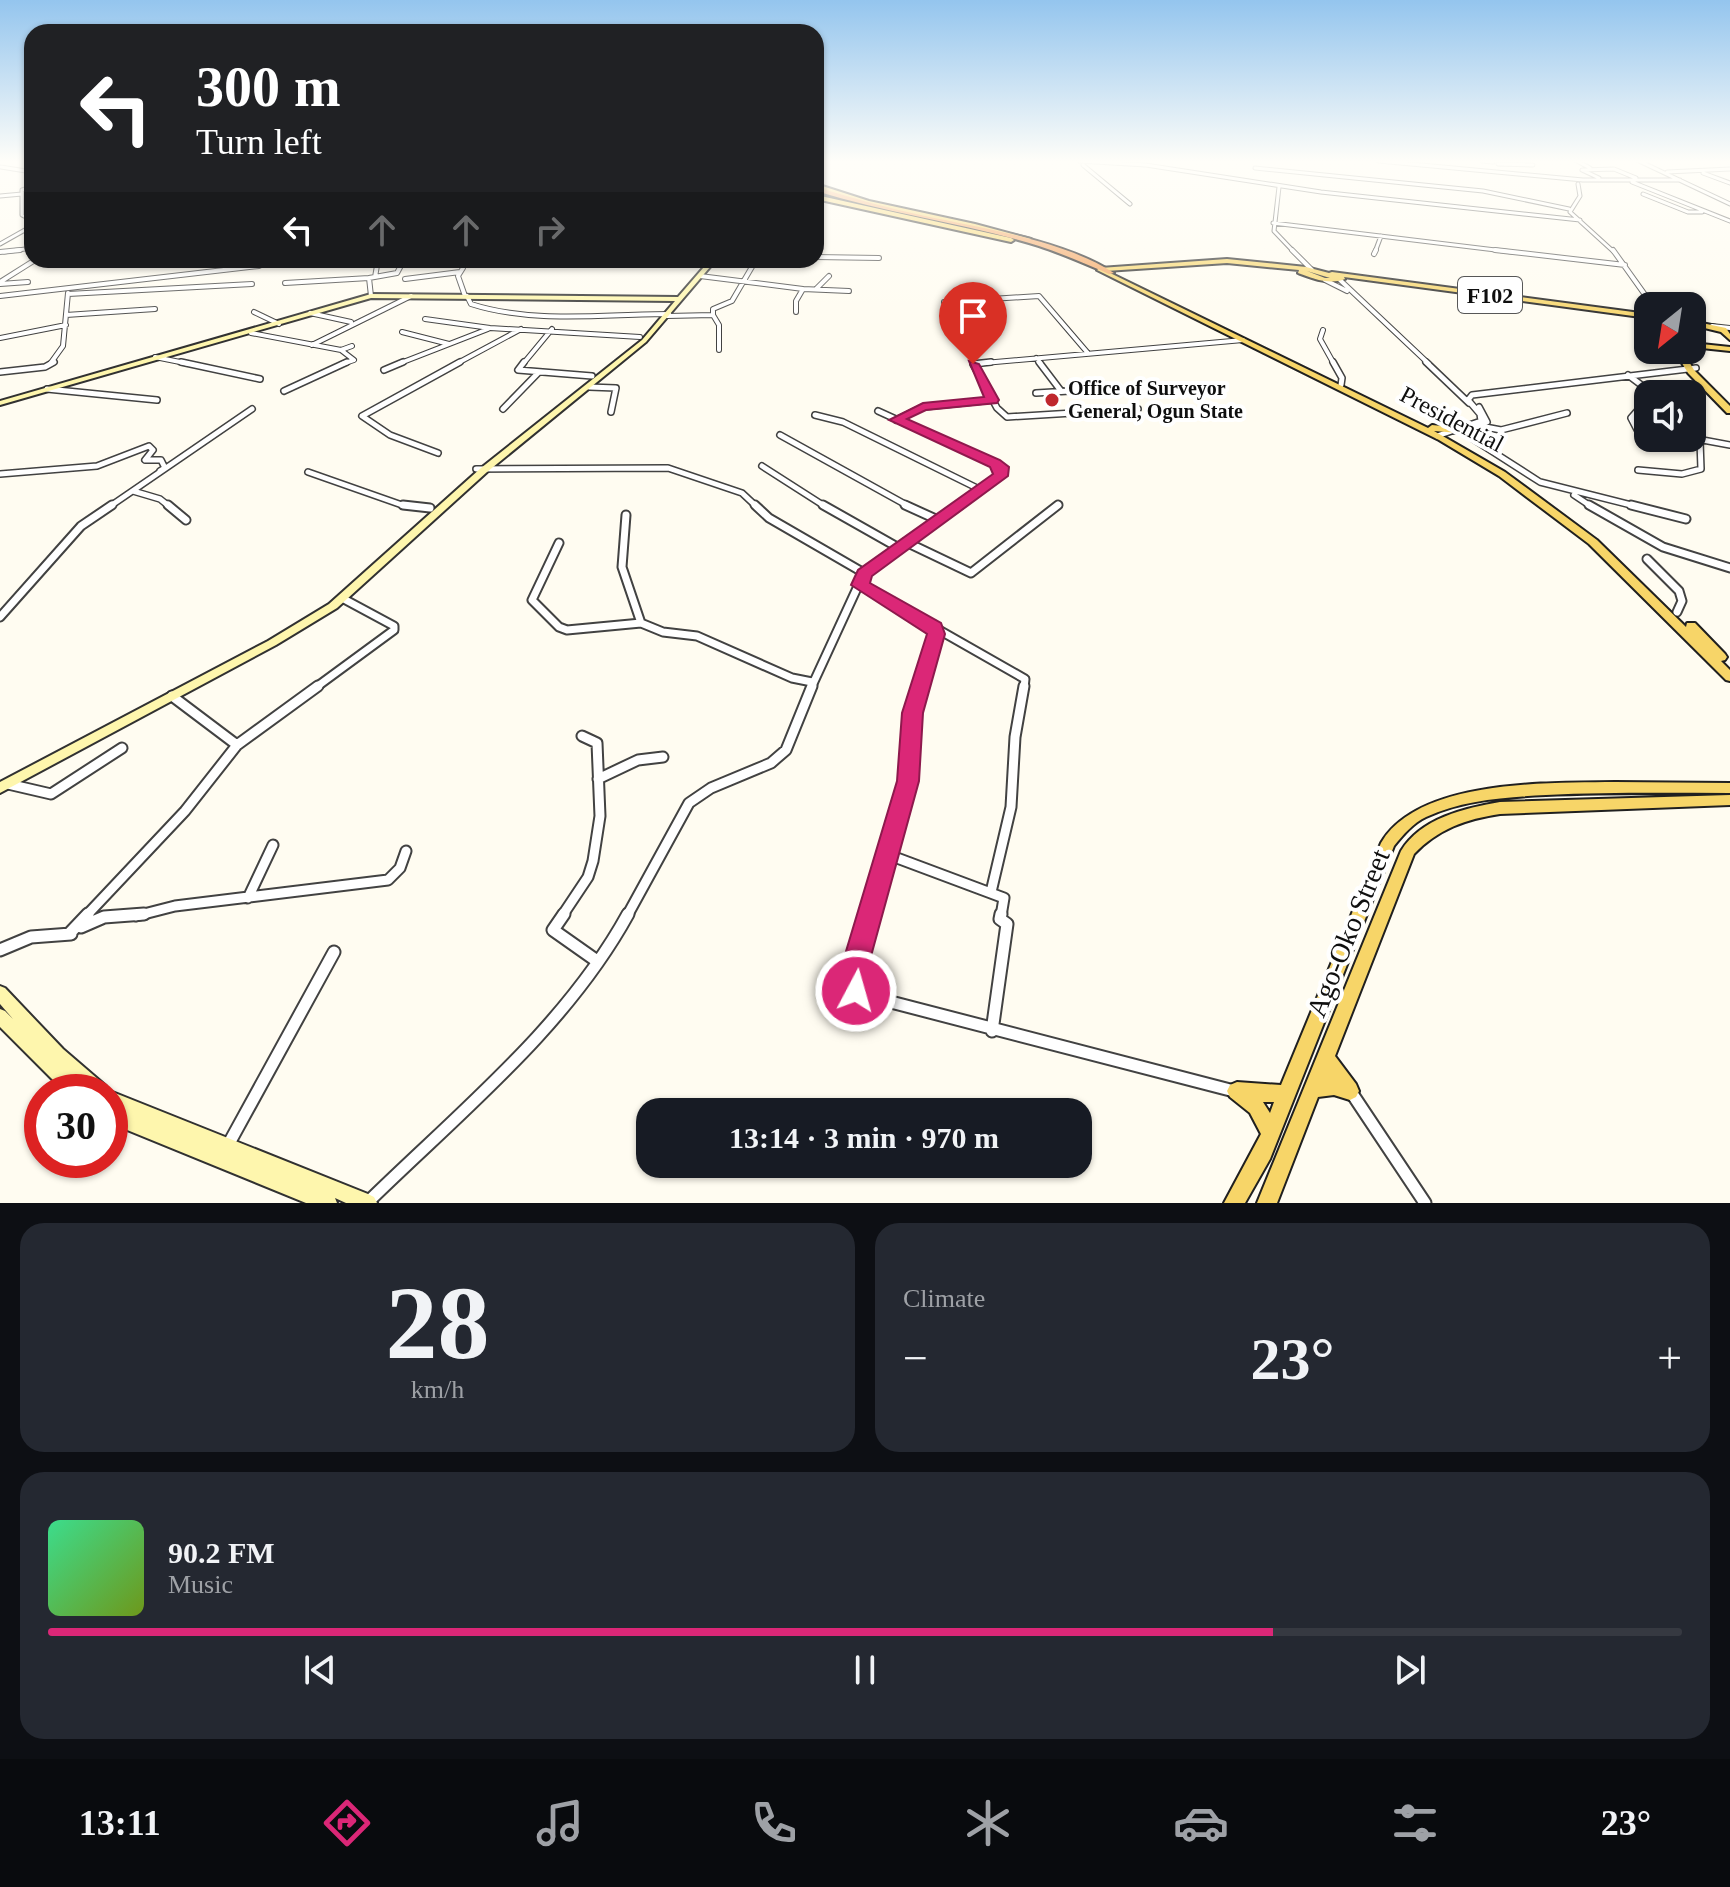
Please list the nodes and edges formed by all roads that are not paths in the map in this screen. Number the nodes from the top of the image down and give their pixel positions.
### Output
1 (919, 217) edge
2 (926, 217) edge
3 (940, 217) edge
4 (1274, 217) edge
5 (1554, 217) edge
6 (1577, 217) edge
7 (1580, 220) junction
8 (1273, 223) junction
9 (24, 228) edge
10 (0, 236) edge
11 (12, 236) junction
12 (1381, 236) junction
13 (1026, 241) junction
14 (0, 244) edge
15 (24, 249) edge
16 (0, 252) edge
17 (1374, 254) dead end
18 (824, 257) edge
19 (879, 258) dead end
20 (1625, 265) junction
21 (24, 267) edge
22 (240, 268) edge
23 (375, 268) edge
24 (400, 268) edge
25 (460, 268) edge
26 (703, 268) edge
27 (705, 268) edge
28 (751, 268) edge
29 (1307, 271) junction
30 (460, 272) junction
31 (1105, 272) junction
32 (1332, 274) junction
33 (700, 276) junction
34 (829, 276) dead end
35 (372, 277) junction
36 (405, 279) dead end
37 (743, 280) junction
38 (1325, 280) junction
39 (1340, 280) junction
40 (28, 282) dead end
41 (0, 283) edge
42 (285, 283) dead end
43 (252, 284) dead end
44 (66, 286) junction
45 (803, 289) junction
46 (816, 289) junction
47 (849, 291) dead end
48 (1349, 292) junction
49 (1643, 292) edge
50 (68, 294) junction
51 (0, 296) edge
52 (371, 296) junction
53 (412, 296) junction
54 (466, 296) junction
55 (677, 299) junction
56 (944, 302) dead end
57 (155, 309) dead end
58 (142, 310) junction
59 (254, 312) dead end
60 (796, 312) dead end
61 (310, 313) junction
62 (66, 315) junction
63 (666, 315) junction
64 (713, 315) junction
65 (1634, 315) edge
66 (1634, 315) edge
67 (137, 319) dead end
68 (425, 319) dead end
69 (353, 322) junction
70 (279, 324) junction
71 (66, 325) junction
72 (1706, 325) edge
73 (1709, 326) junction
74 (490, 328) junction
75 (1730, 328) edge
76 (521, 329) junction
77 (552, 329) junction
78 (1323, 330) dead end
79 (402, 332) dead end
80 (251, 333) junction
81 (640, 337) junction
82 (0, 338) edge
83 (1730, 338) edge
84 (1240, 340) junction
85 (449, 344) junction
86 (312, 345) junction
87 (352, 346) dead end
88 (1706, 348) edge
89 (1706, 349) edge
90 (1730, 349) edge
91 (341, 350) junction
92 (719, 350) dead end
93 (1087, 352) junction
94 (1730, 355) edge
95 (155, 357) junction
96 (1036, 358) junction
97 (1689, 364) edge
98 (1692, 364) edge
99 (384, 370) dead end
100 (1694, 370) junction
101 (0, 372) edge
102 (538, 373) junction
103 (592, 376) junction
104 (1630, 376) junction
105 (260, 379) dead end
106 (1635, 380) edge
107 (1341, 385) junction
108 (589, 387) junction
109 (47, 389) junction
110 (1103, 389) dead end
111 (284, 391) dead end
112 (1061, 391) junction
113 (1036, 393) dead end
114 (157, 400) dead end
115 (992, 400) junction
116 (0, 403) edge
117 (1469, 403) junction
118 (1730, 408) edge
119 (252, 409) dead end
120 (503, 409) dead end
121 (1138, 409) dead end
122 (878, 411) dead end
123 (611, 412) dead end
124 (1567, 413) dead end
125 (815, 415) dead end
126 (896, 420) junction
127 (1480, 426) junction
128 (1429, 427) junction
129 (1461, 431) junction
130 (780, 435) dead end
131 (1443, 436) junction
132 (1706, 442) edge
133 (1460, 443) junction
134 (1730, 445) edge
135 (1700, 452) edge
136 (438, 453) dead end
137 (762, 466) dead end
138 (480, 469) junction
139 (1638, 470) dead end
140 (308, 472) dead end
141 (0, 474) edge
142 (154, 476) junction
143 (1558, 486) junction
144 (981, 490) junction
145 (133, 491) junction
146 (441, 502) junction
147 (1058, 505) dead end
148 (626, 515) dead end
149 (1686, 519) dead end
150 (186, 520) dead end
151 (938, 520) junction
152 (906, 542) junction
153 (559, 543) dead end
154 (899, 548) junction
155 (1647, 559) dead end
156 (1730, 568) edge
157 (864, 573) junction
158 (860, 585) junction
159 (342, 598) junction
160 (1677, 612) junction
161 (0, 617) edge
162 (641, 623) junction
163 (934, 627) junction
164 (1730, 666) edge
165 (1730, 677) edge
166 (812, 682) junction
167 (172, 696) junction
168 (582, 736) dead end
169 (237, 745) junction
170 (122, 748) dead end
171 (663, 757) dead end
172 (598, 779) junction
173 (3, 784) edge
174 (1730, 788) edge
175 (1730, 800) edge
176 (273, 845) dead end
177 (406, 851) dead end
178 (889, 855) junction
179 (991, 892) junction
180 (248, 898) junction
181 (69, 934) junction
182 (0, 950) edge
183 (334, 952) dead end
184 (597, 961) junction
185 (0, 993) edge
186 (0, 1016) edge
187 (992, 1031) junction
188 (1326, 1059) junction
189 (58, 1074) edge
190 (79, 1074) edge
191 (1315, 1089) junction
192 (1236, 1091) junction
193 (1350, 1091) junction
194 (1285, 1094) junction
195 (128, 1107) edge
196 (128, 1122) edge
197 (1270, 1132) junction
198 (226, 1149) junction
199 (1269, 1200) edge
200 (328, 1203) edge
201 (367, 1203) edge
202 (1234, 1203) edge
203 (1425, 1203) edge

1 - 13 highway, F102
2 - 13 main road
3 - 13 main road
4 - 8 street
5 - 7 street
6 - 7 street
7 - 20 street
8 - 12 street
8 - 29 street
9 - 11 street
10 - 11 street
11 - 14 street
12 - 17 street
12 - 20 street
13 - 31 highway, F102
15 - 16 street
18 - 19 street
20 - 49 street
21 - 41 street
22 - 44 street
23 - 35 street
24 - 35 street
25 - 30 street
26 - 55 main road
27 - 33 main road
28 - 37 street
29 - 31 main road, F102
29 - 32 main road, F102
29 - 38 main road, F102
30 - 36 street
30 - 54 street
31 - 84 main road
32 - 39 main road, F102
32 - 65 main road, F102
33 - 37 street
33 - 55 main road
34 - 46 street
35 - 42 street
35 - 52 street
37 - 45 street
37 - 64 street
38 - 39 main road, F102
38 - 48 street
39 - 48 street
39 - 66 main road, F102
40 - 41 street
43 - 50 street
44 - 50 street
44 - 51 street
45 - 46 street
45 - 60 street
46 - 47 street
48 - 117 street
50 - 62 street
52 - 53 main road
52 - 61 main road
53 - 54 main road
53 - 69 street
54 - 55 main road
54 - 63 street
55 - 63 main road
56 - 93 street
57 - 58 street
58 - 62 street
58 - 67 street
59 - 70 street
61 - 69 street
61 - 70 main road
62 - 71 street
63 - 64 street
63 - 81 main road
63 - 108 main road
64 - 92 street
68 - 74 street
69 - 86 street
70 - 80 main road
71 - 82 street
71 - 101 street
72 - 73 main road
73 - 75 street
73 - 83 main road
74 - 76 street
74 - 85 street
76 - 77 street
76 - 136 street
77 - 81 street
77 - 102 street
78 - 107 street
79 - 85 street
80 - 86 street
80 - 95 main road
81 - 103 main road
84 - 93 street
84 - 107 main road, Presidential
84 - 131 main road
85 - 99 street
86 - 91 street
87 - 91 street
88 - 90 main road
89 - 94 main road
91 - 111 street
93 - 96 street
95 - 105 street
95 - 109 main road
96 - 112 street
96 - 115 street
97 - 100 main road
98 - 100 main road
100 - 104 street
100 - 118 main road
102 - 103 street
102 - 120 street
103 - 138 main road
104 - 106 street
104 - 117 street
104 - 127 street
107 - 128 main road, Presidential
108 - 123 street
108 - 138 main road
109 - 114 street
109 - 116 main road
110 - 112 street
112 - 113 street
115 - 121 street
115 - 126 street
117 - 129 street
119 - 142 street
122 - 126 street
124 - 127 street
125 - 144 street
126 - 144 street
127 - 129 street
128 - 129 main road
128 - 131 main road, Presidential
129 - 131 street
129 - 133 main road
129 - 143 street
130 - 151 street
131 - 133 main road, Presidential
131 - 165 main road
132 - 134 street
133 - 160 main road, Presidential
135 - 139 street
137 - 154 street
138 - 146 main road
138 - 157 street
140 - 146 street
141 - 142 street
142 - 145 street
143 - 149 street
143 - 156 street
144 - 151 street
145 - 150 street
145 - 161 street
146 - 159 main road
146 - 173 main road
147 - 152 street
148 - 162 street
151 - 152 street
152 - 154 street
153 - 162 street
154 - 157 street
155 - 160 street
157 - 158 street
158 - 163 street
158 - 166 street
159 - 167 main road
159 - 169 street
160 - 164 main road, Presidential
162 - 166 street
163 - 178 street
163 - 179 street
166 - 184 street
167 - 169 street
167 - 173 main road
168 - 172 street
169 - 181 street
170 - 173 street
171 - 172 street
172 - 184 street
174 - 194 main road
175 - 188 main road, Ago-Oko Street
176 - 180 street
177 - 180 street
178 - 179 street
178 - 187 street
179 - 187 street
180 - 181 street
181 - 182 street
183 - 198 street
184 - 201 street
185 - 190 main road
186 - 189 main road
187 - 192 street
188 - 191 main road, Ago-Oko Street
188 - 193 main road
191 - 193 main road
191 - 199 main road, Ago-Oko Street
192 - 194 main road
192 - 197 main road
193 - 203 street
194 - 197 main road
195 - 198 main road
196 - 200 main road
197 - 202 main road
198 - 201 main road

